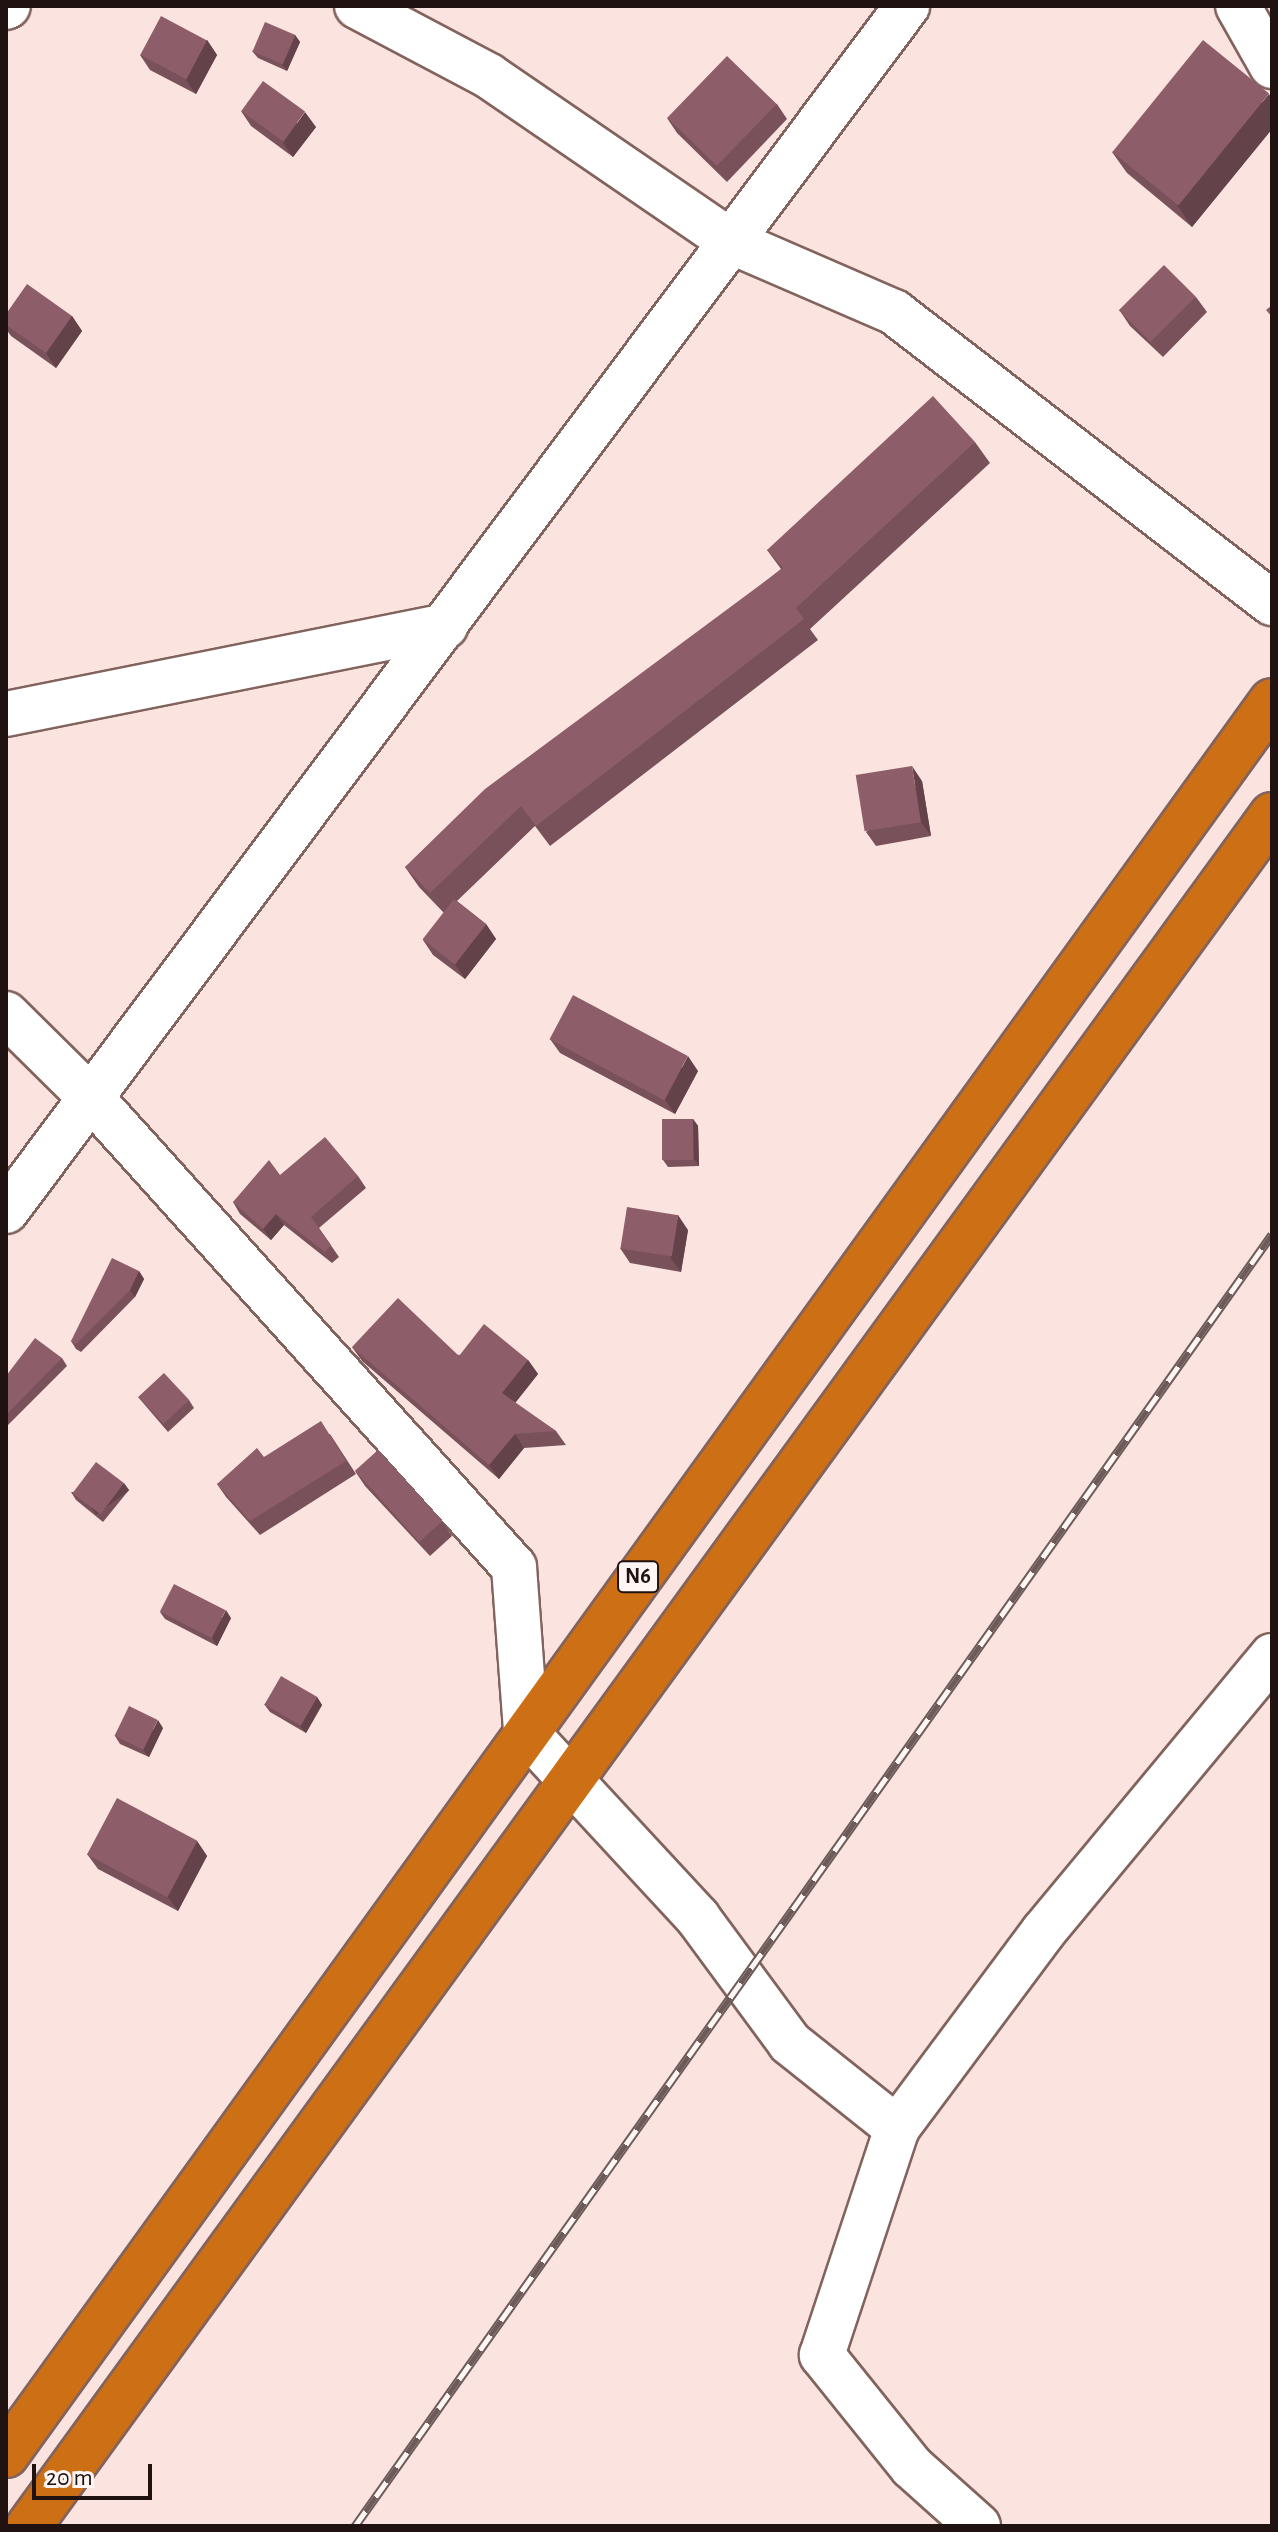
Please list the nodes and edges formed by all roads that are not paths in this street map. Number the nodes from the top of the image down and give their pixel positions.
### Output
1 (357, 6) edge
2 (907, 6) edge
3 (1238, 6) edge
4 (1272, 66) edge
5 (730, 241) junction
6 (1272, 603) edge
7 (445, 626) junction
8 (1272, 701) edge
9 (6, 714) edge
10 (1272, 815) edge
11 (6, 1014) edge
12 (94, 1101) junction
13 (12, 1199) edge
14 (1272, 1656) edge
15 (526, 1732) junction
16 (568, 1783) junction
17 (897, 2128) junction
18 (6, 2455) edge
19 (29, 2526) edge
20 (978, 2526) edge

1 - 5 street
2 - 5 street
3 - 4 street
5 - 6 street
5 - 7 street
7 - 9 street
7 - 12 street
8 - 15 highway, N6
10 - 16 highway
11 - 12 street
12 - 13 street
12 - 15 street
14 - 17 street
15 - 16 street
15 - 18 highway, N6
16 - 17 street
16 - 19 highway
17 - 20 street

